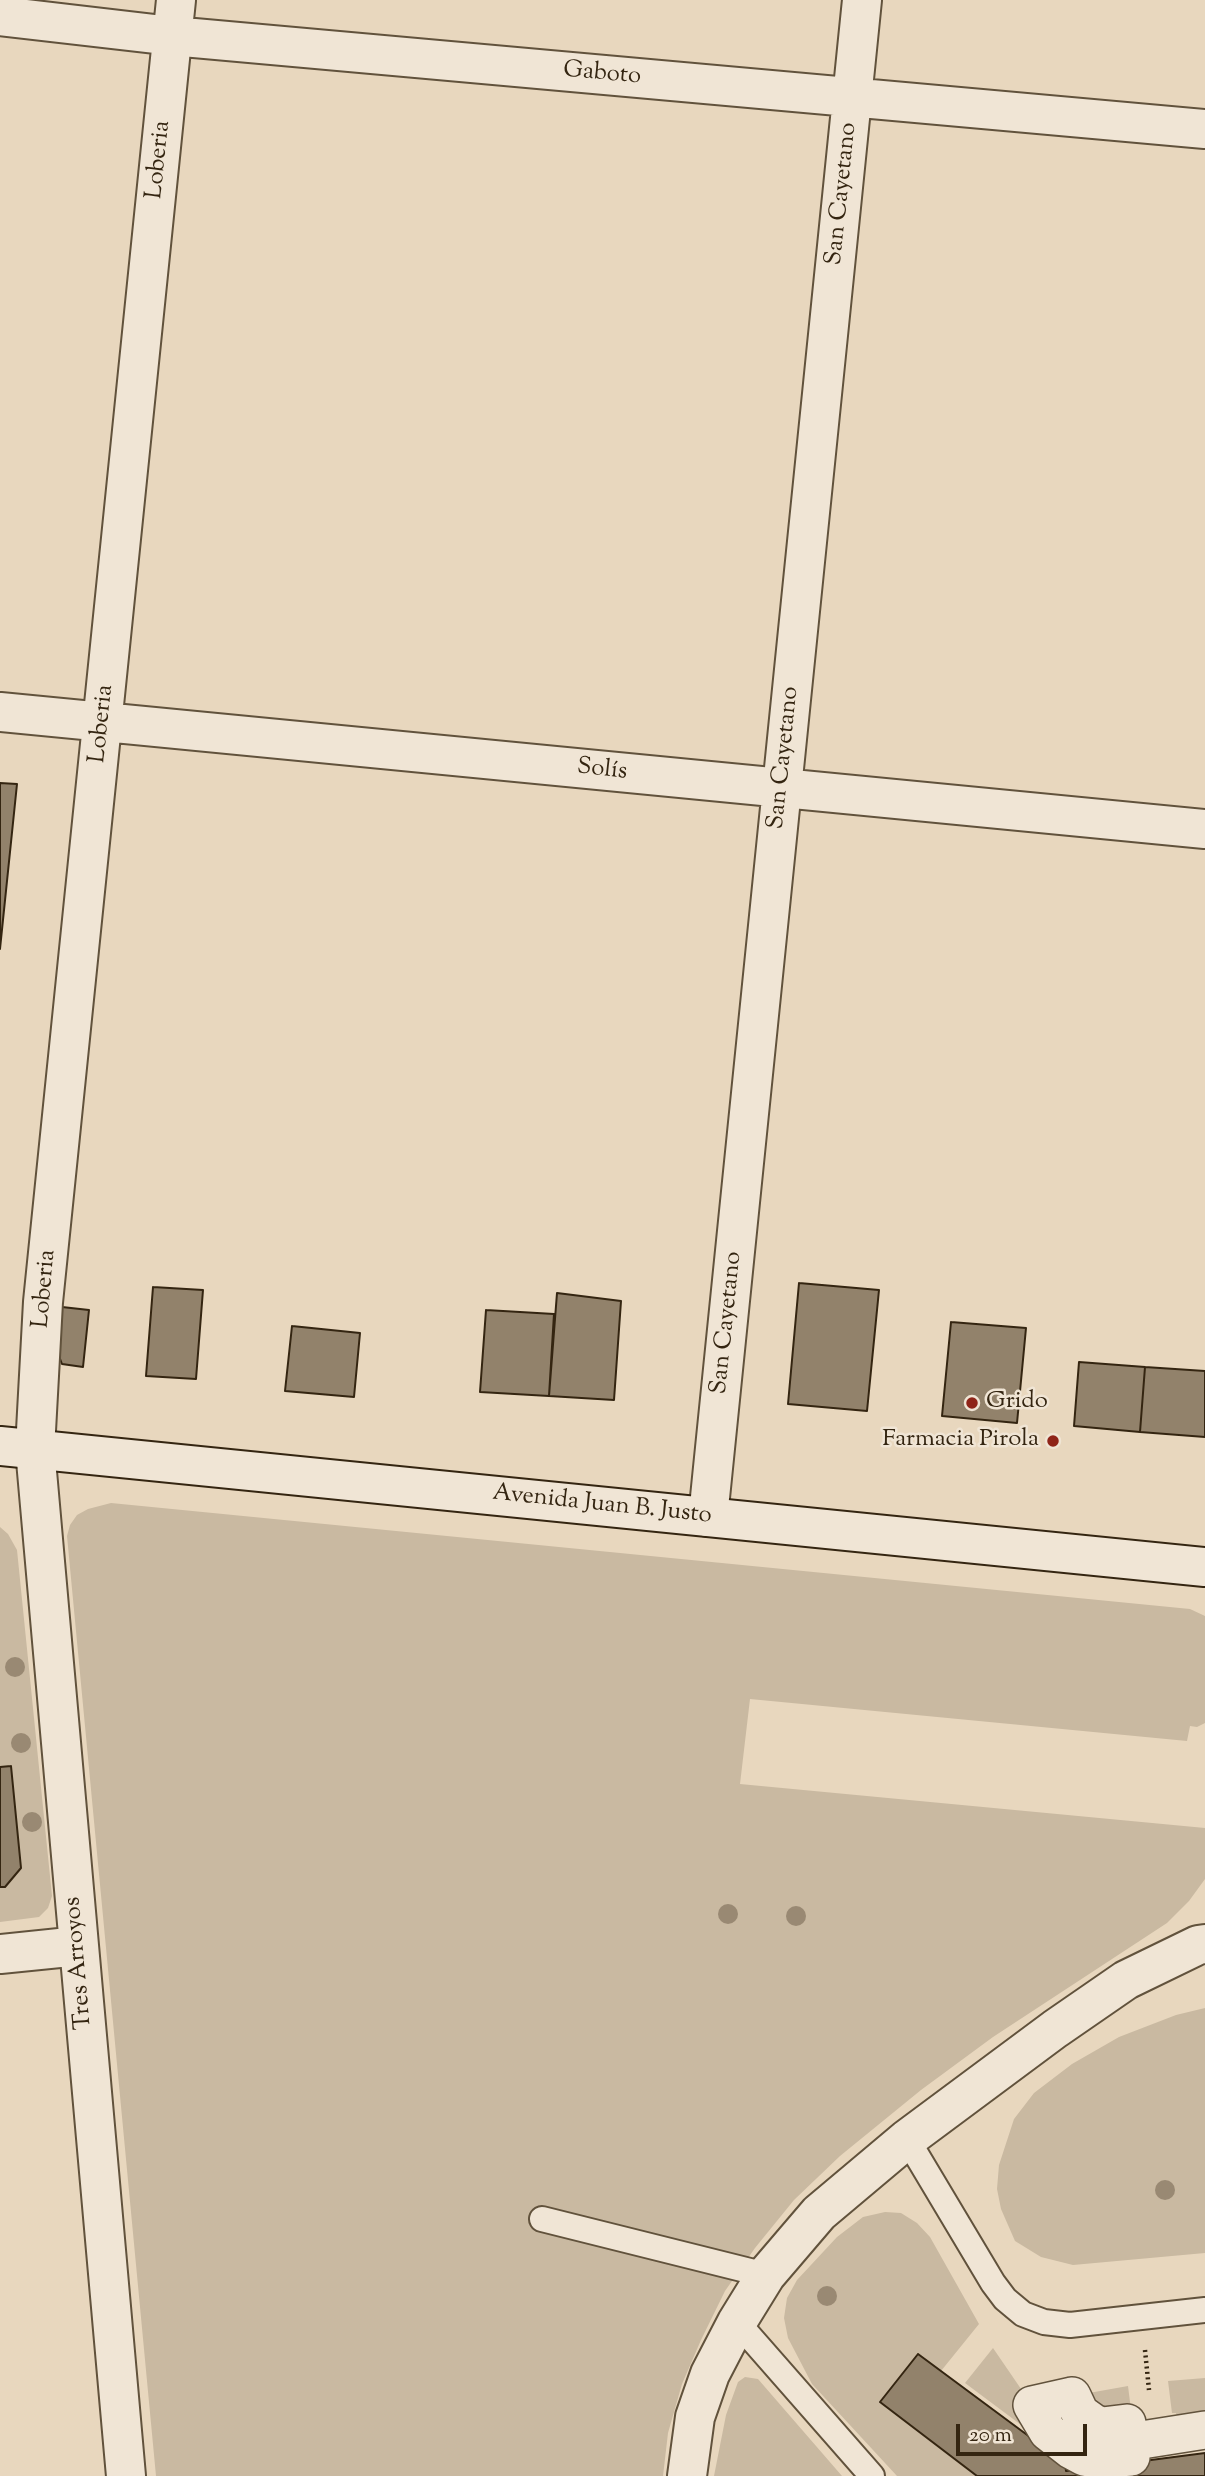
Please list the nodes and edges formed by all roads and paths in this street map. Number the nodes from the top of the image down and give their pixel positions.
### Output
1 (862, 0) edge
2 (0, 16) edge
3 (174, 18) edge
4 (853, 98) junction
5 (1205, 129) edge
6 (0, 712) edge
7 (103, 722) junction
8 (782, 789) junction
9 (1205, 829) edge
10 (18, 1448) edge
11 (708, 1517) junction
12 (1205, 1567) edge
13 (1203, 1942) edge
14 (79, 1946) junction
15 (0, 1954) edge
16 (907, 2139) junction
17 (542, 2219) dead end
18 (766, 2275) junction
19 (1205, 2309) edge
20 (737, 2322) junction
21 (1052, 2401) dead end
22 (1199, 2431) edge
23 (126, 2476) edge
24 (687, 2476) edge
25 (872, 2476) edge

1 - 4 street, San Cayetano
2 - 3 street, Gaboto
3 - 4 street, Gaboto
3 - 7 street, Loberia
4 - 5 street, Gaboto
4 - 8 street, San Cayetano
6 - 7 street, Solís
7 - 8 street, Solís
7 - 10 street, Loberia
8 - 9 street, Solís
8 - 11 street, San Cayetano
10 - 11 street, Avenida Juan B. Justo
10 - 14 street, Tres Arroyos
11 - 12 street, Avenida Juan B. Justo
13 - 16 street
14 - 15 street
14 - 23 street, Tres Arroyos
16 - 18 street
16 - 19 lane
17 - 18 lane
18 - 20 street
20 - 24 street
20 - 25 lane
21 - 22 street

